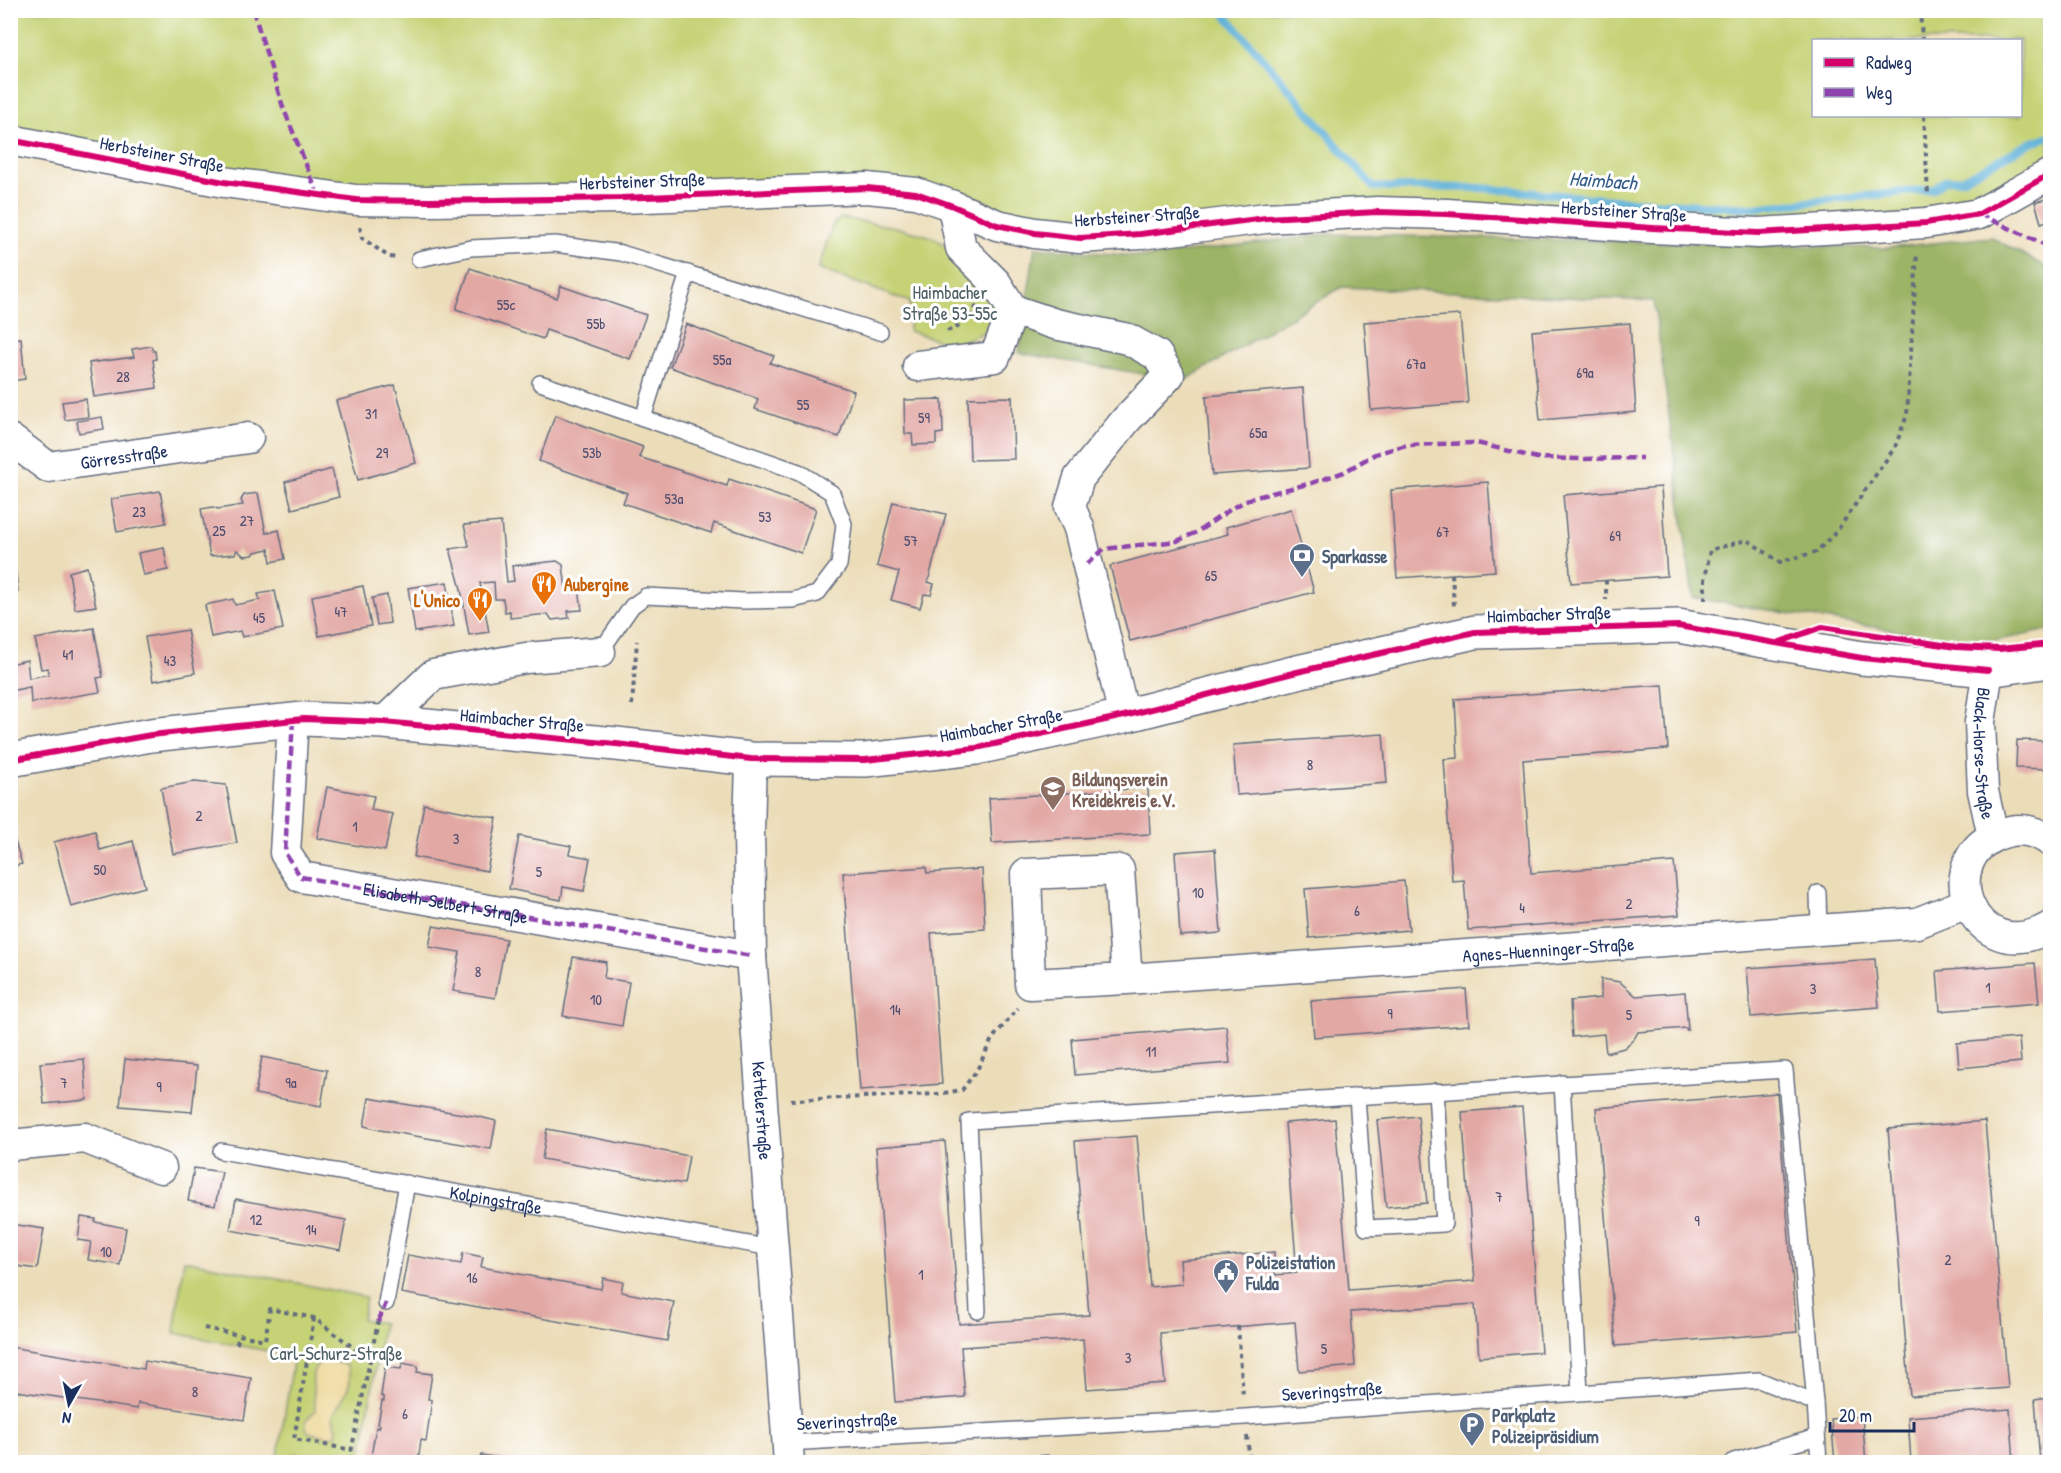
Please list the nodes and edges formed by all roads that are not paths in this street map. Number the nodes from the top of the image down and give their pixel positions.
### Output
1 (10, 140) edge
2 (2050, 174) edge
3 (953, 206) junction
4 (420, 259) road end
5 (688, 273) junction
6 (1013, 310) junction
7 (880, 332) dead end
8 (918, 366) dead end
9 (540, 383) dead end
10 (643, 418) junction
11 (248, 438) dead end
12 (10, 439) edge
13 (600, 652) joint
14 (2050, 662) edge
15 (1988, 670) junction
16 (1124, 716) junction
17 (293, 720) junction
18 (384, 723) junction
19 (751, 759) junction
20 (10, 760) edge
21 (1993, 836) junction
22 (2050, 841) edge
23 (1818, 893) dead end
24 (1967, 903) junction
25 (2050, 927) edge
26 (1820, 930) junction
27 (751, 956) junction
28 (1127, 979) junction
29 (1562, 1083) junction
30 (1436, 1091) junction
31 (1357, 1096) junction
32 (10, 1145) edge
33 (221, 1151) dead end
34 (161, 1168) dead end
35 (407, 1183) junction
36 (772, 1248) junction
37 (386, 1303) dead end
38 (978, 1311) dead end
39 (1580, 1392) junction
40 (1815, 1403) junction
41 (1817, 1437) junction
42 (788, 1453) edge
43 (1734, 1461) edge
44 (1819, 1462) edge

1 - 3 street, Herbsteiner Straße
2 - 3 street, Herbsteiner Straße
3 - 6 street
4 - 5 lane
5 - 7 lane
5 - 10 lane
6 - 8 street
6 - 16 street
9 - 10 lane
10 - 13 lane
11 - 12 street, Görresstraße
13 - 18 street
14 - 15 main road, Haimbacher Straße
15 - 16 main road, Haimbacher Straße
15 - 21 street, Black-Horse-Straße
16 - 19 main road, Haimbacher Straße
17 - 18 main road, Haimbacher Straße
17 - 20 main road, Haimbacher Straße
17 - 27 street, Elisabeth-Selbert-Straße
18 - 19 main road, Haimbacher Straße
19 - 27 street, Kettelerstraße
21 - 22 street
21 - 24 street
23 - 26 lane
24 - 25 street
24 - 26 street, Agnes-Huenninger-Straße
26 - 28 street, Agnes-Huenninger-Straße
27 - 36 street, Kettelerstraße
28 - 28 street, Agnes-Huenninger-Straße
29 - 30 lane
29 - 39 lane
29 - 40 lane
30 - 31 lane
30 - 31 lane
31 - 38 lane
32 - 34 street
33 - 35 lane, Kolpingstraße
35 - 36 lane, Kolpingstraße
35 - 37 lane
36 - 42 street, Kettelerstraße
39 - 40 lane, Severingstraße
39 - 42 lane, Severingstraße
40 - 41 lane
41 - 43 lane
41 - 44 lane

